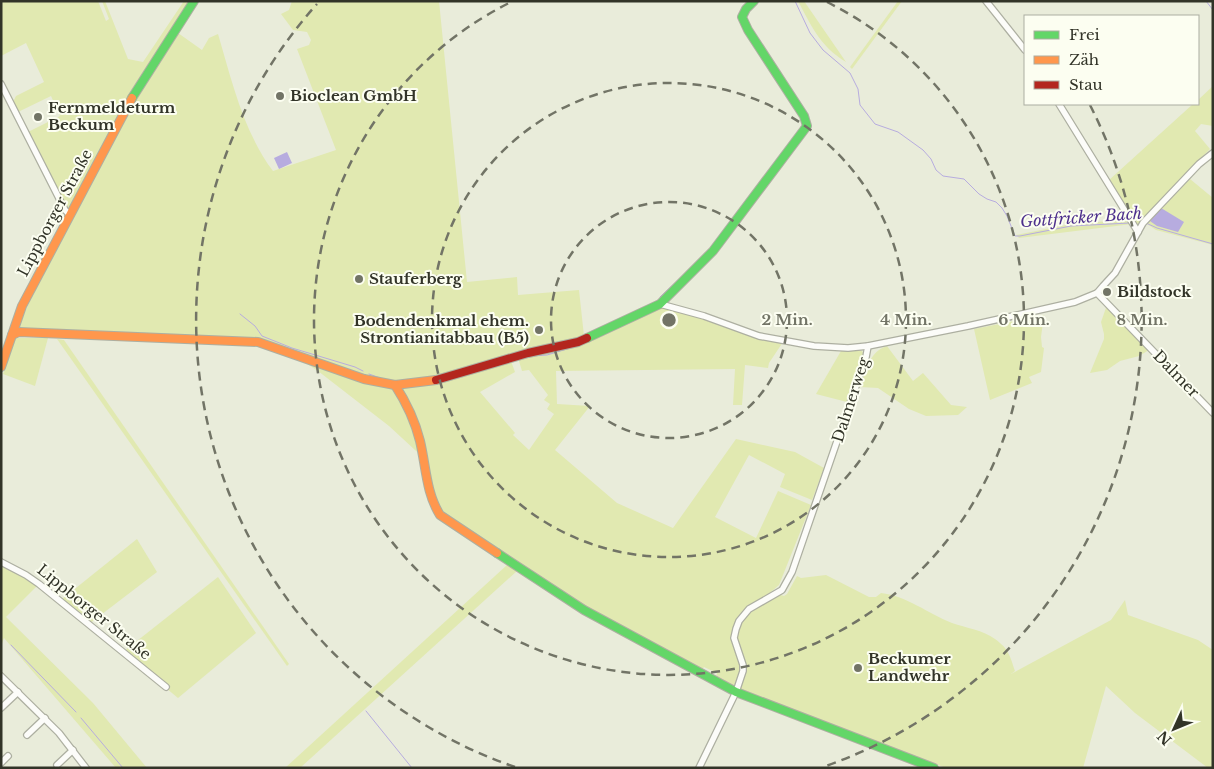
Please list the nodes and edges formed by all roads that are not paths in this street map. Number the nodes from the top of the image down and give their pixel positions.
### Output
1 (194, 1) edge
2 (754, 1) edge
3 (986, 1) edge
4 (1024, 49) edge
5 (1, 84) edge
6 (1060, 105) edge
7 (1213, 153) edge
8 (70, 215) junction
9 (1138, 232) junction
10 (1097, 292) junction
11 (660, 304) junction
12 (12, 334) junction
13 (868, 346) junction
14 (1, 367) edge
15 (395, 385) junction
16 (1213, 413) edge
17 (1, 562) edge
18 (1, 676) edge
19 (166, 688) dead end
20 (18, 692) junction
21 (736, 692) junction
22 (2, 708) edge
23 (45, 718) junction
24 (27, 735) dead end
25 (72, 750) junction
26 (8, 756) dead end
27 (1, 763) edge
28 (58, 765) dead end
29 (86, 768) edge
30 (699, 768) edge
31 (934, 768) edge

1 - 8 street, Lippborger Straße
2 - 11 street
3 - 4 street
5 - 8 street
6 - 9 street
7 - 9 street, Dalmerweg
8 - 12 street, Lippborger Straße
9 - 10 street, Dalmerweg
10 - 13 street, Dalmerweg
10 - 16 street, Dalmer
11 - 13 street
11 - 15 street
12 - 14 street, Lippborger Straße
12 - 15 street
13 - 21 street, Dalmerweg
15 - 21 street
17 - 19 street, Lippborger Straße
18 - 20 street
20 - 22 street
20 - 23 street
21 - 30 street, Dalmerweg
21 - 31 street
23 - 24 street
23 - 25 street
25 - 28 street
25 - 29 street
26 - 27 street

